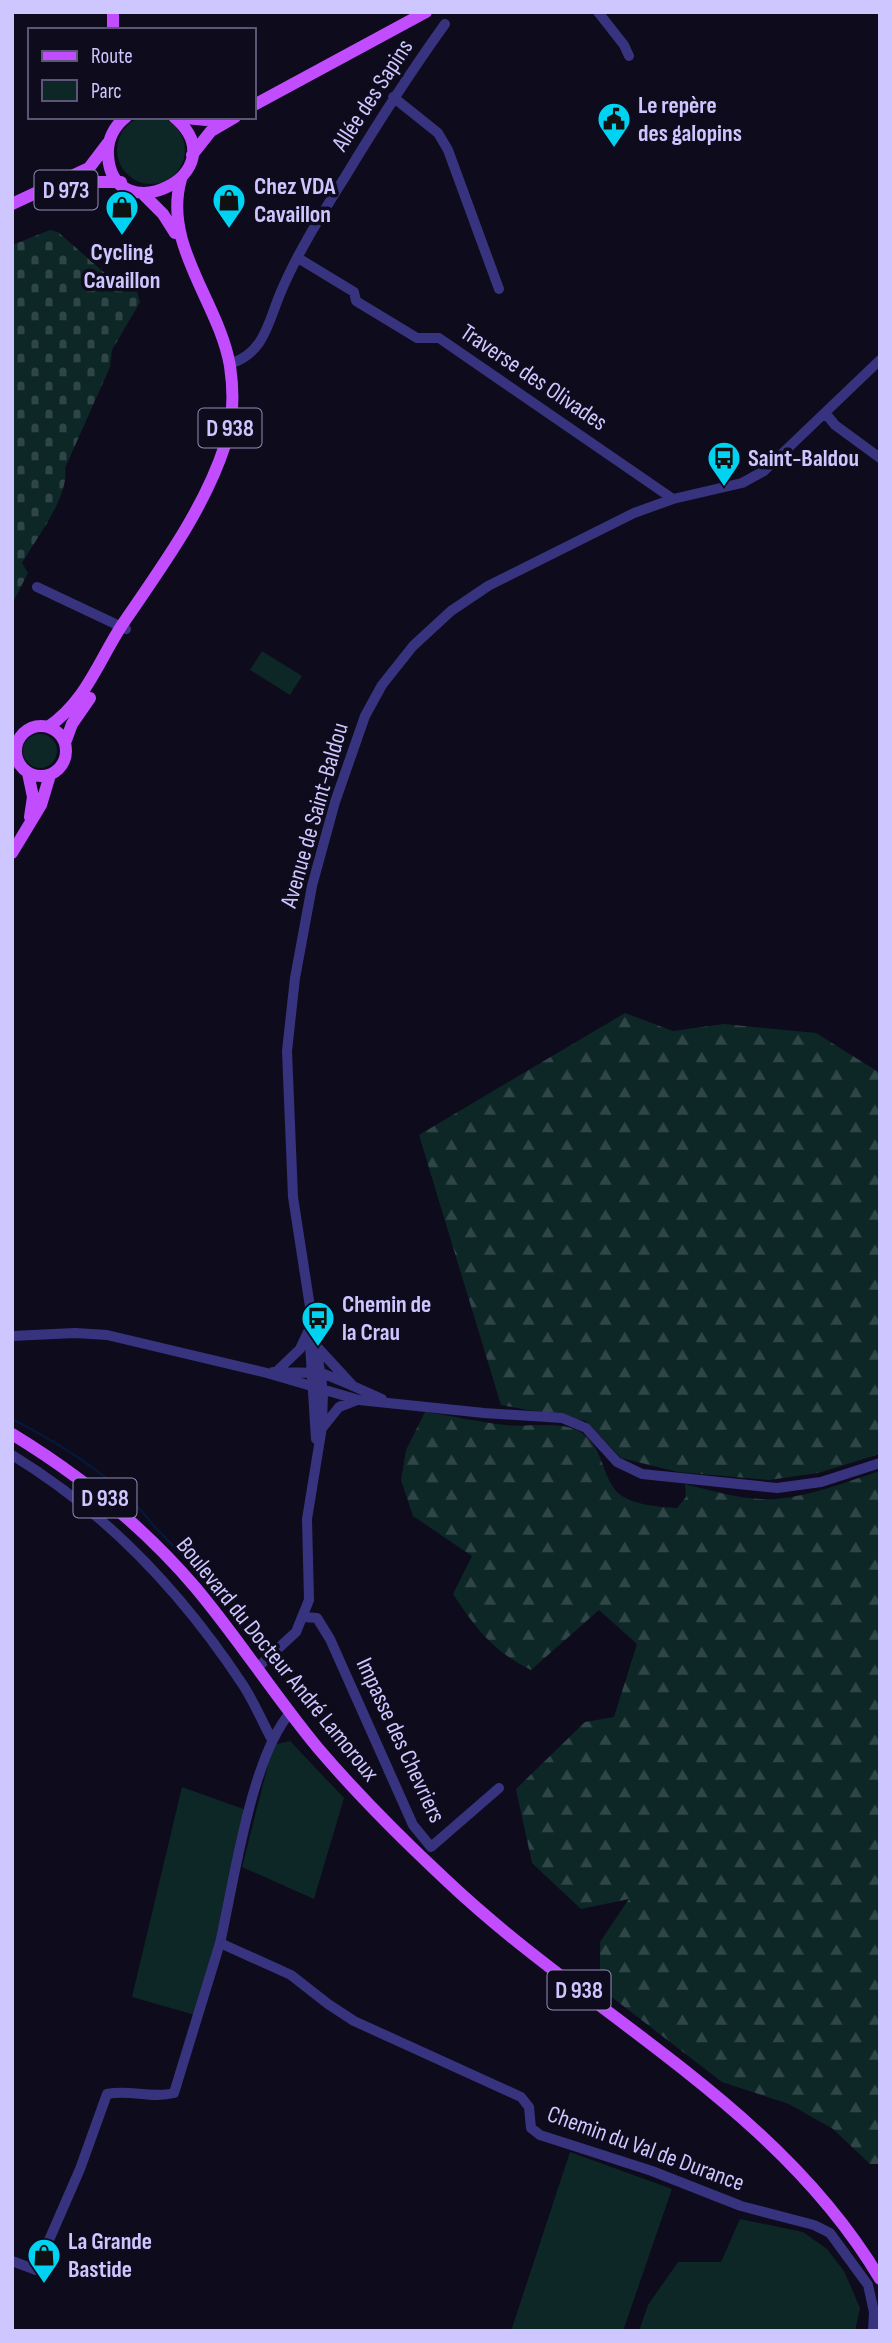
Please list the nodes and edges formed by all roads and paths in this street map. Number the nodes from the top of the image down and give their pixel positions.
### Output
1 (426, 12) edge
2 (597, 12) edge
3 (445, 24) dead end
4 (629, 56) dead end
5 (393, 97) junction
6 (256, 104) edge
7 (176, 119) edge
8 (232, 119) edge
9 (116, 122) edge
10 (108, 143) junction
11 (191, 159) junction
12 (181, 179) junction
13 (121, 182) junction
14 (142, 193) junction
15 (12, 206) edge
16 (185, 249) junction
17 (298, 258) junction
18 (499, 289) dead end
19 (880, 360) edge
20 (229, 364) junction
21 (826, 414) junction
22 (880, 458) edge
23 (673, 499) junction
24 (37, 587) dead end
25 (124, 628) junction
26 (48, 727) junction
27 (65, 743) junction
28 (14, 751) edge
29 (20, 767) edge
30 (50, 775) junction
31 (22, 837) junction
32 (12, 853) edge
33 (310, 1314) junction
34 (308, 1331) junction
35 (12, 1336) edge
36 (318, 1348) junction
37 (317, 1372) junction
38 (271, 1373) junction
39 (353, 1385) junction
40 (318, 1390) junction
41 (359, 1400) junction
42 (386, 1400) junction
43 (322, 1427) junction
44 (12, 1434) edge
45 (317, 1451) junction
46 (12, 1455) edge
47 (880, 1463) edge
48 (304, 1617) junction
49 (257, 1668) junction
50 (290, 1713) junction
51 (271, 1738) junction
52 (499, 1788) dead end
53 (220, 1943) junction
54 (12, 2261) edge
55 (880, 2279) edge
56 (873, 2331) edge

1 - 6 main road
2 - 4 street
3 - 5 street, Allée des Sapins
5 - 17 street, Allée des Sapins
5 - 18 street
7 - 11 main road
8 - 11 main road
9 - 10 main road
10 - 13 main road
10 - 15 main road, D 973
11 - 12 main road, D 938
12 - 14 main road
12 - 16 main road, D 938
13 - 14 main road, D 938
13 - 15 main road, D 973
14 - 16 main road, D 938
16 - 20 main road, D 938
17 - 20 street, Allée des Sapins
17 - 23 street, Traverse des Olivades
19 - 21 street, Avenue de Saint-Baldou
20 - 25 main road, D 938
21 - 22 street
21 - 23 street, Avenue de Saint-Baldou
23 - 33 street, Avenue de Saint-Baldou
24 - 25 street
25 - 26 main road, D 938
25 - 27 main road, D 938
26 - 27 main road
26 - 28 main road, D 938
27 - 30 main road, D 938
28 - 29 main road, D 938
29 - 30 main road
29 - 31 main road, D 938
30 - 31 main road, D 938
31 - 32 main road, D 938
33 - 34 street, Avenue de Saint-Baldou
33 - 36 street, Avenue de Saint-Baldou
34 - 37 street, Avenue de Saint-Baldou
34 - 38 street
35 - 38 street
36 - 37 street, Avenue de Saint-Baldou
36 - 39 street
37 - 38 street
37 - 39 street
37 - 40 street, Avenue de Saint-Baldou
38 - 40 street
39 - 42 street
40 - 41 street
40 - 43 street, Avenue de Saint-Baldou
40 - 45 street, Avenue de Saint-Baldou
41 - 42 street
41 - 43 street
42 - 47 street
43 - 45 street, Avenue de Saint-Baldou
44 - 49 main road, Boulevard du Docteur André Lamoroux / D 938
45 - 48 street, Avenue de Saint-Baldou
46 - 51 street
48 - 49 street, Avenue de Saint-Baldou
48 - 52 street, Impasse des Chevriers
49 - 50 main road, Boulevard du Docteur André Lamoroux / D 938
50 - 51 street
50 - 55 main road, Boulevard du Docteur André Lamoroux / D 938
51 - 53 street
53 - 54 street
53 - 56 street, Chemin du Val de Durance

